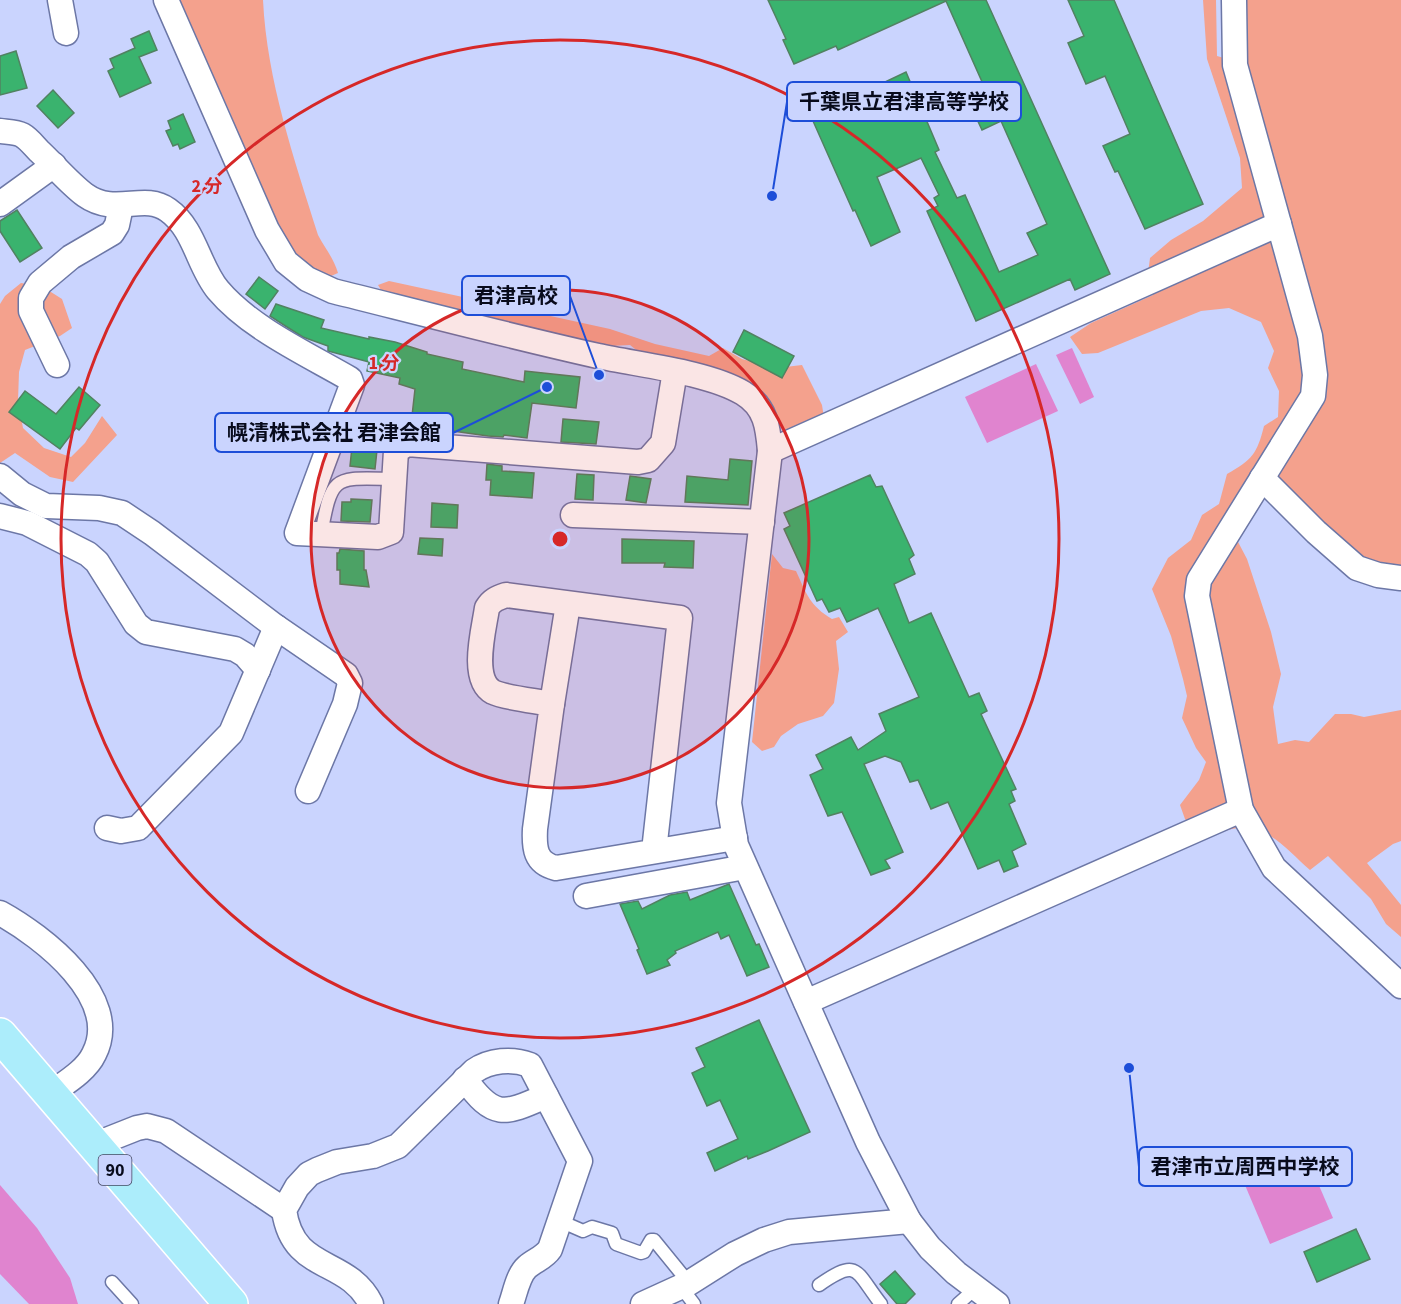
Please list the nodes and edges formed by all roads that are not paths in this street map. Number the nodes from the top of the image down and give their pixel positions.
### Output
1 (60, 0) edge
2 (166, 0) edge
3 (1234, 0) edge
4 (66, 33) dead end
5 (0, 131) edge
6 (54, 165) junction
7 (0, 204) edge
8 (121, 206) junction
9 (1279, 224) junction
10 (57, 365) dead end
11 (675, 371) junction
12 (770, 451) junction
13 (0, 476) edge
14 (1262, 478) junction
15 (394, 479) junction
16 (573, 515) dead end
17 (0, 516) edge
18 (762, 522) junction
19 (321, 535) junction
20 (1401, 578) edge
21 (568, 604) junction
22 (276, 627) junction
23 (258, 670) junction
24 (552, 704) junction
25 (308, 790) dead end
26 (1240, 810) junction
27 (107, 828) dead end
28 (735, 838) junction
29 (654, 851) junction
30 (745, 867) junction
31 (586, 896) dead end
32 (0, 913) edge
33 (1401, 986) edge
34 (806, 1002) junction
35 (0, 1035) edge
36 (465, 1079) junction
37 (50, 1094) junction
38 (546, 1096) junction
39 (94, 1145) junction
40 (284, 1210) junction
41 (560, 1221) junction
42 (909, 1221) junction
43 (112, 1281) dead end
44 (819, 1285) dead end
45 (976, 1288) junction
46 (688, 1291) edge
47 (132, 1304) edge
48 (231, 1304) edge
49 (371, 1304) edge
50 (511, 1304) edge
51 (643, 1304) edge
52 (881, 1304) edge
53 (958, 1304) edge
54 (997, 1304) edge

1 - 4 street
2 - 11 street
3 - 9 street
5 - 6 street
6 - 7 street
6 - 8 street
8 - 10 street
8 - 19 street
9 - 12 street
9 - 14 street
11 - 12 street
11 - 15 street
12 - 18 street
13 - 22 street
14 - 20 street
14 - 26 street
15 - 19 lane
15 - 19 street
16 - 18 street
17 - 23 street
18 - 28 street
21 - 24 street
21 - 24 street
21 - 29 street
22 - 23 street
22 - 25 street
23 - 27 street
24 - 29 street
26 - 33 street
26 - 34 street
28 - 29 street
28 - 30 street
30 - 31 street
30 - 34 street
32 - 37 street
34 - 42 street
35 - 37 main road, 90
36 - 38 street
36 - 38 street
36 - 40 street
37 - 39 main road, 90
38 - 41 street
39 - 40 street
39 - 48 main road, 90
40 - 49 street
41 - 46 lane
41 - 50 street
42 - 45 street
42 - 46 street
43 - 47 lane
44 - 52 lane
45 - 53 lane
45 - 54 street
46 - 51 street

